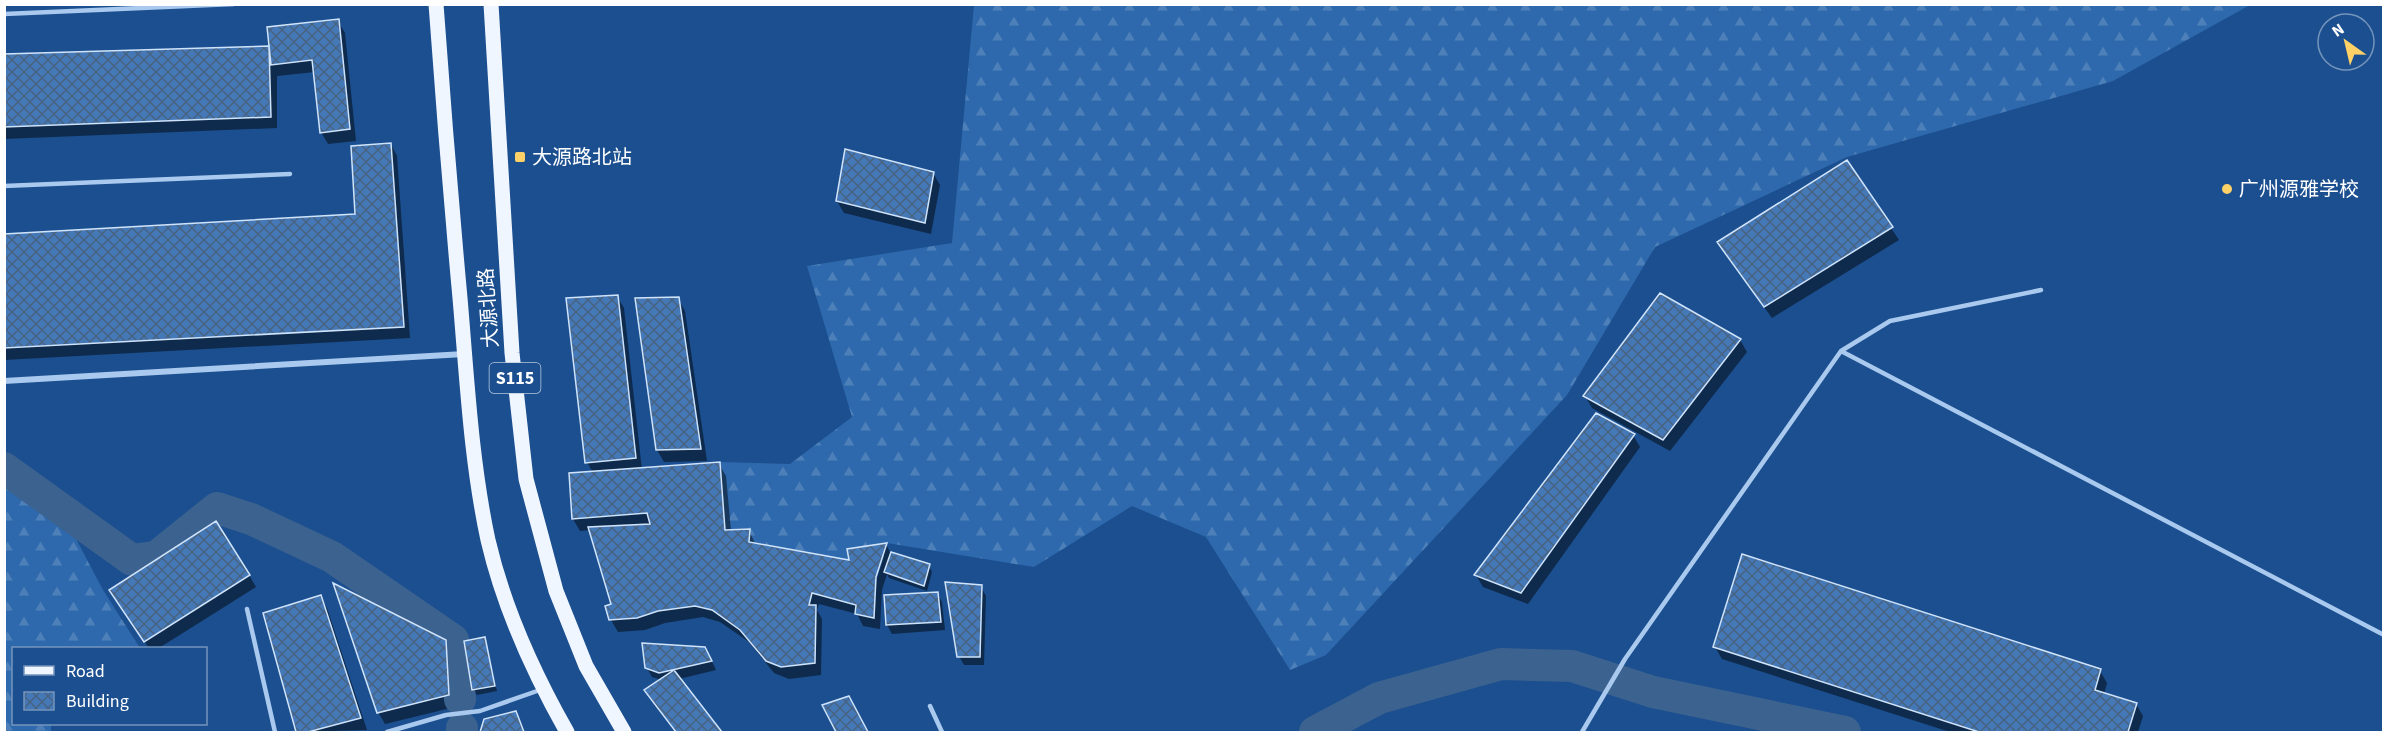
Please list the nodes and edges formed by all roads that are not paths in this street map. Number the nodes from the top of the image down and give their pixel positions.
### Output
1 (234, 4) edge
2 (436, 4) edge
3 (490, 4) edge
4 (135, 7) edge
5 (4, 14) edge
6 (290, 174) dead end
7 (4, 186) edge
8 (2041, 290) dead end
9 (1841, 351) junction
10 (464, 354) junction
11 (4, 381) edge
12 (247, 609) dead end
13 (2384, 635) edge
14 (543, 689) junction
15 (930, 706) dead end
16 (275, 732) edge
17 (387, 732) edge
18 (567, 732) edge
19 (624, 732) edge
20 (942, 732) edge
21 (1582, 732) edge

1 - 4 lane
2 - 10 main road, 大源北路 / S115
3 - 19 main road, 大源北路 / S115
4 - 5 lane
6 - 7 lane
8 - 9 lane
9 - 13 lane
9 - 21 lane
10 - 11 street
10 - 14 main road, 大源北路 / S115
12 - 16 lane
14 - 17 lane
14 - 18 main road, 大源北路 / S115
15 - 20 lane

